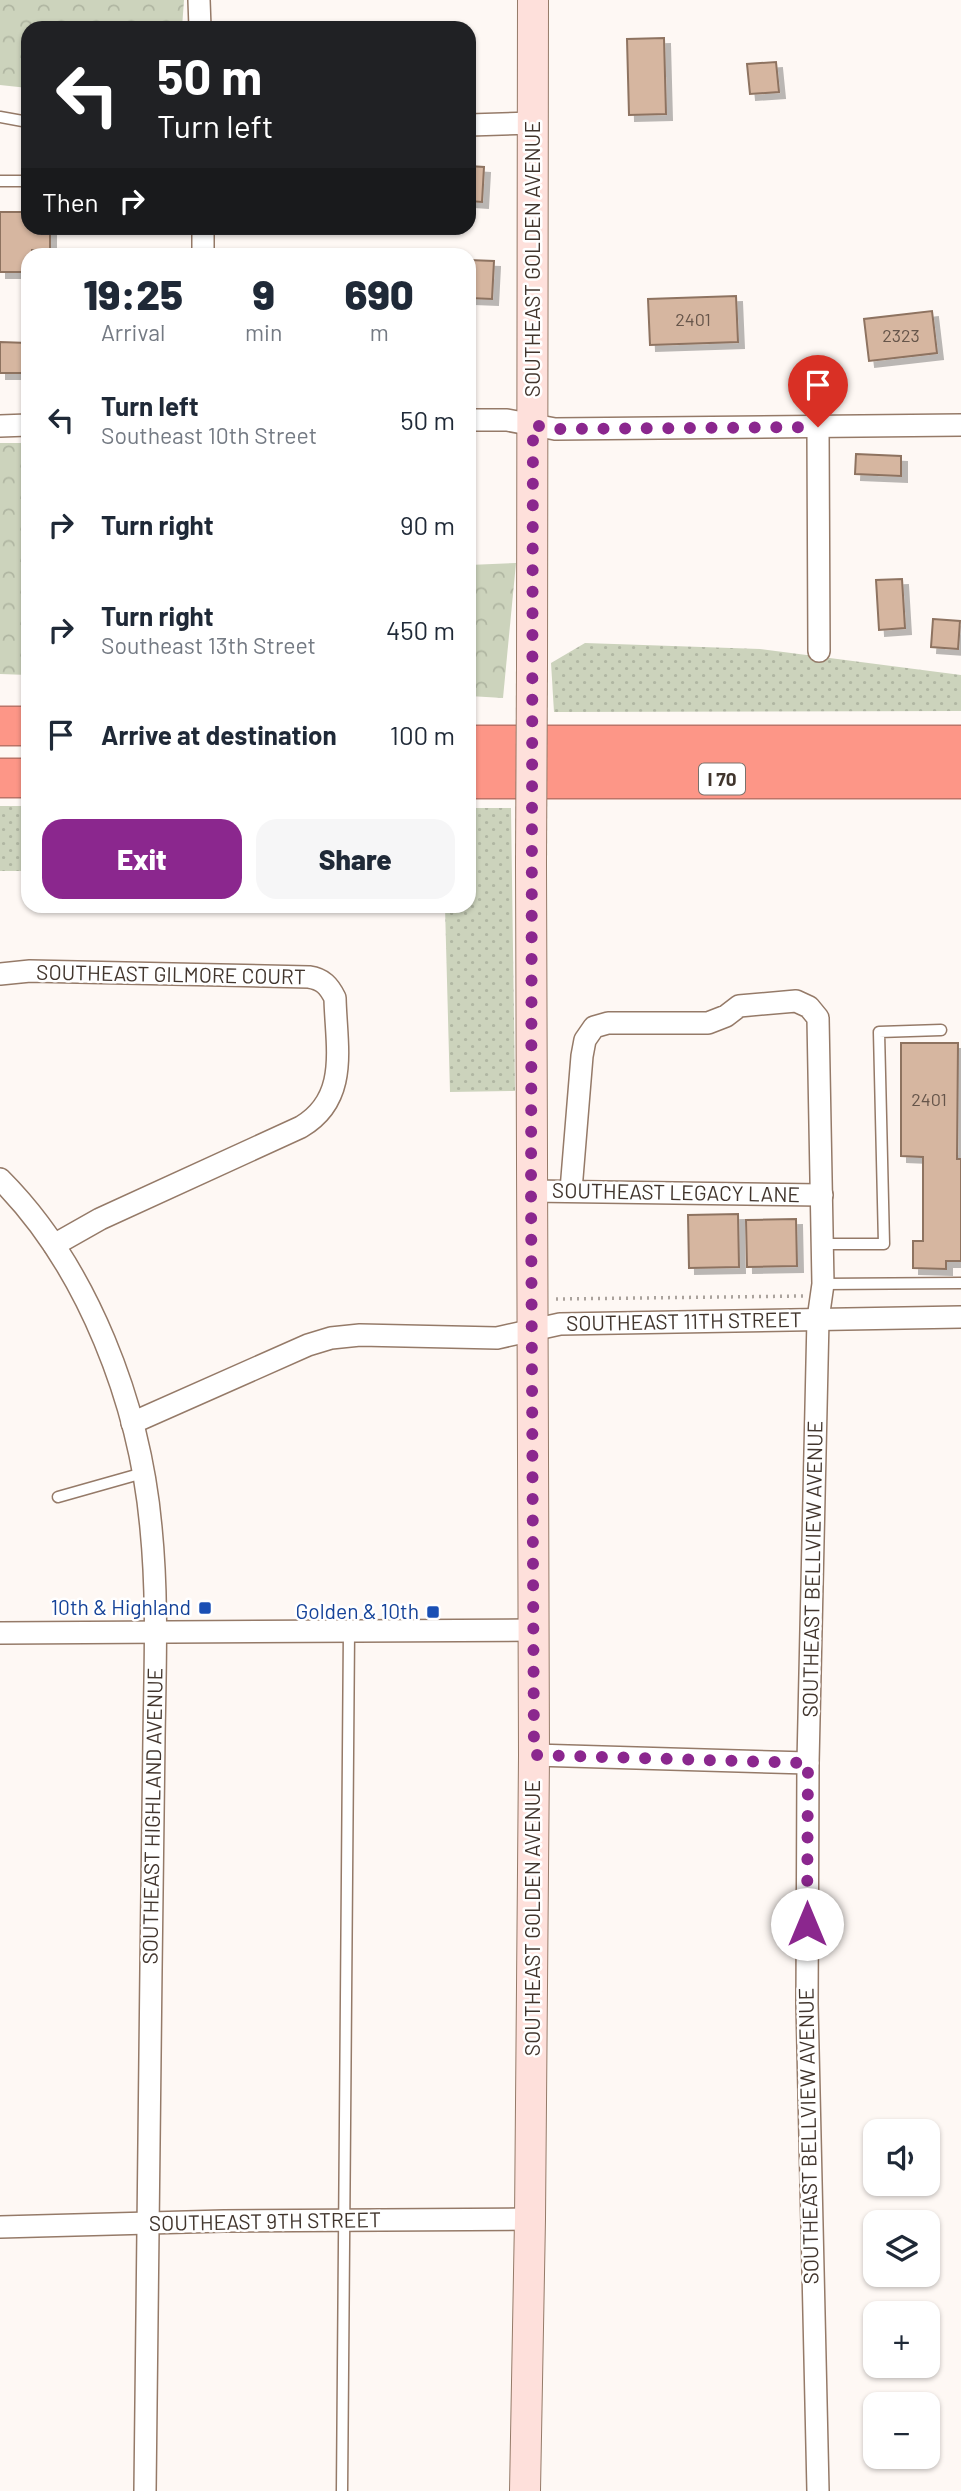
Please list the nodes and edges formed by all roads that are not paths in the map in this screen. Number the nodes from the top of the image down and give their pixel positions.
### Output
1 (198, 0) edge
2 (533, 0) edge
3 (200, 21) edge
4 (0, 117) edge
5 (21, 121) edge
6 (533, 123) junction
7 (476, 125) edge
8 (0, 181) edge
9 (21, 181) edge
10 (476, 421) edge
11 (21, 425) edge
12 (533, 425) junction
13 (961, 425) edge
14 (0, 426) edge
15 (818, 427) junction
16 (819, 651) dead end
17 (0, 726) edge
18 (21, 726) edge
19 (476, 745) edge
20 (961, 745) edge
21 (21, 754) edge
22 (8, 772) edge
23 (476, 779) edge
24 (961, 779) edge
25 (0, 974) edge
26 (941, 1030) dead end
27 (0, 1179) edge
28 (571, 1190) junction
29 (531, 1191) junction
30 (821, 1195) junction
31 (822, 1244) junction
32 (54, 1245) junction
33 (961, 1283) edge
34 (823, 1284) junction
35 (961, 1317) edge
36 (818, 1319) junction
37 (531, 1329) junction
38 (132, 1423) junction
39 (143, 1473) junction
40 (58, 1497) dead end
41 (533, 1630) junction
42 (156, 1631) junction
43 (349, 1631) junction
44 (0, 1633) edge
45 (534, 1755) junction
46 (808, 1763) junction
47 (530, 2219) junction
48 (343, 2220) junction
49 (146, 2223) junction
50 (0, 2227) edge
51 (145, 2491) edge
52 (342, 2491) edge
53 (525, 2491) edge
54 (818, 2491) edge

1 - 3 street
2 - 6 street, SOUTHEAST GOLDEN AVENUE
4 - 5 lane
6 - 7 street
6 - 12 street, SOUTHEAST GOLDEN AVENUE
8 - 9 lane
10 - 12 street
11 - 14 street
12 - 15 street
12 - 29 street, SOUTHEAST GOLDEN AVENUE, bridge
13 - 15 street
15 - 16 street
17 - 18 highway
19 - 20 highway, I 70
21 - 22 highway
23 - 24 highway, I 70
25 - 32 street, SOUTHEAST GILMORE COURT
26 - 31 lane
27 - 32 street, SOUTHEAST HIGHLAND AVENUE
28 - 29 street, SOUTHEAST LEGACY LANE
28 - 30 street, SOUTHEAST LEGACY LANE
28 - 30 street, SOUTHEAST BELLVIEW AVENUE
29 - 37 street, SOUTHEAST GOLDEN AVENUE
30 - 31 street, SOUTHEAST BELLVIEW AVENUE
31 - 34 street, SOUTHEAST BELLVIEW AVENUE
32 - 38 street, SOUTHEAST HIGHLAND AVENUE
33 - 34 lane
34 - 36 street, SOUTHEAST BELLVIEW AVENUE
35 - 36 street, SOUTHEAST 11TH STREET
36 - 37 street, SOUTHEAST 11TH STREET
36 - 46 street, SOUTHEAST BELLVIEW AVENUE
37 - 38 street, SOUTHEAST 11TH STREET
37 - 41 street, SOUTHEAST GOLDEN AVENUE
38 - 39 street, SOUTHEAST HIGHLAND AVENUE
39 - 40 lane
39 - 42 street, SOUTHEAST HIGHLAND AVENUE
41 - 43 street
41 - 45 street, SOUTHEAST GOLDEN AVENUE
42 - 43 street
42 - 44 street
42 - 49 street, SOUTHEAST HIGHLAND AVENUE
43 - 48 lane
45 - 46 street
45 - 47 street, SOUTHEAST GOLDEN AVENUE
46 - 54 street, SOUTHEAST BELLVIEW AVENUE
47 - 48 street, SOUTHEAST 9TH STREET
47 - 53 street, SOUTHEAST GOLDEN AVENUE
48 - 49 street, SOUTHEAST 9TH STREET
48 - 52 lane
49 - 50 street, SOUTHEAST 9TH STREET
49 - 51 street, SOUTHEAST HIGHLAND AVENUE

